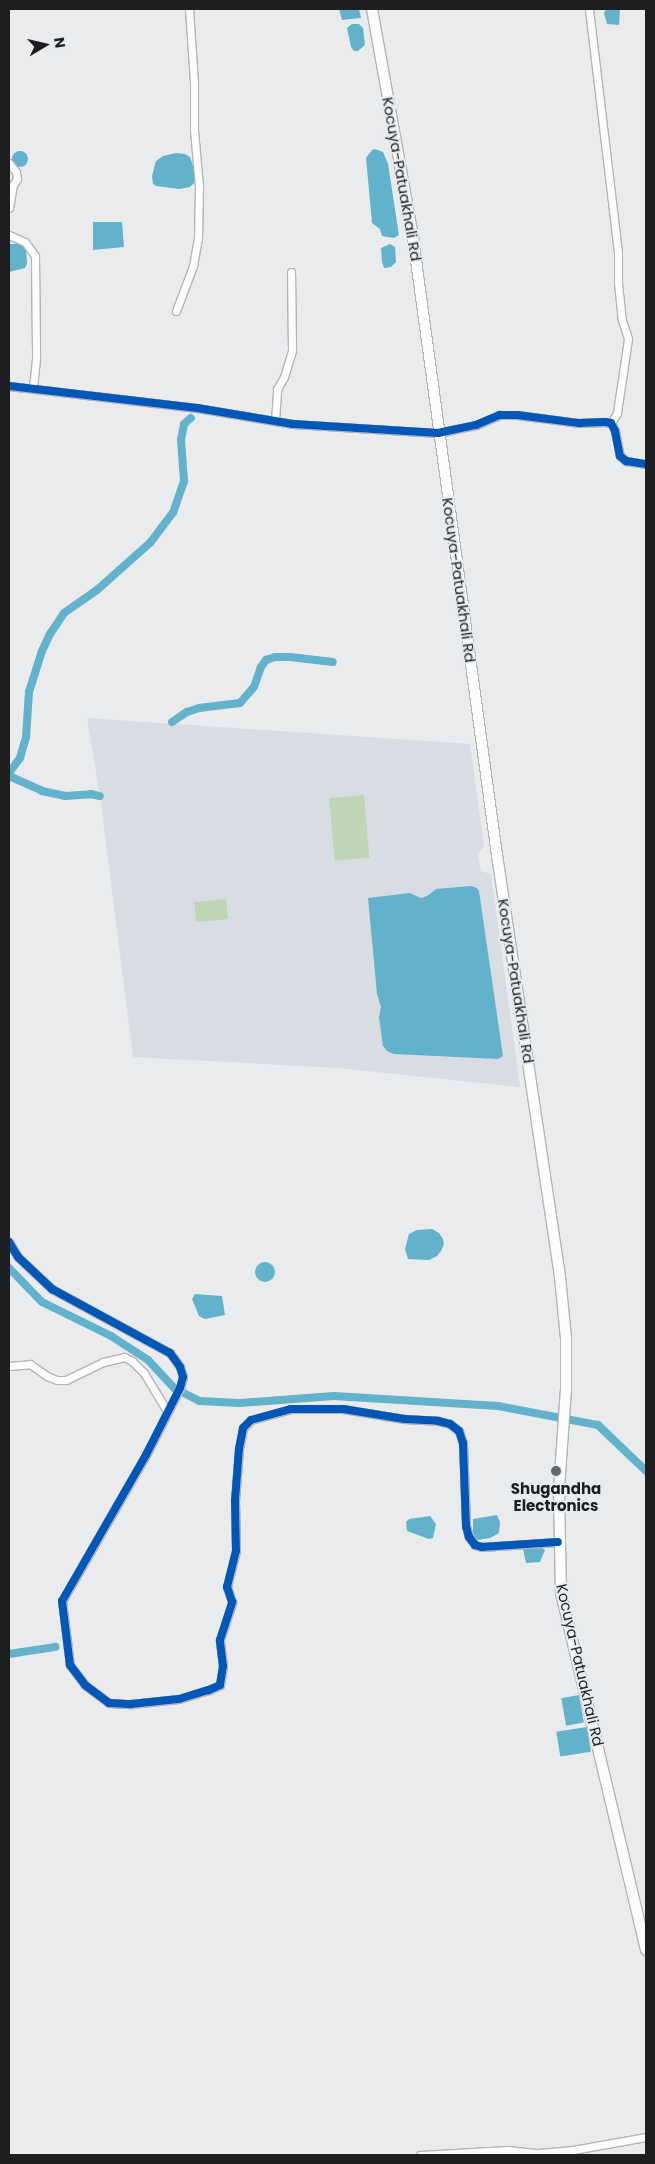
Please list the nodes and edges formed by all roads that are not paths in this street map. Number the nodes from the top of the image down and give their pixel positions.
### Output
1 (189, 9) edge
2 (372, 9) edge
3 (590, 9) edge
4 (9, 163) edge
5 (9, 208) edge
6 (9, 235) edge
7 (292, 272) dead end
8 (176, 311) dead end
9 (9, 386) edge
10 (33, 388) junction
11 (275, 421) junction
12 (611, 423) junction
13 (438, 433) junction
14 (646, 464) edge
15 (9, 1242) edge
16 (9, 1366) edge
17 (167, 1411) junction
18 (558, 1542) junction
19 (646, 1950) edge
20 (646, 2137) edge
21 (420, 2155) edge

1 - 8 street
2 - 13 main road, Kocuya-Patuakhali Rd
3 - 12 street
4 - 5 street
6 - 10 street
7 - 11 street
9 - 10 street
10 - 11 street
11 - 13 street
12 - 13 street
12 - 14 street
13 - 18 main road, Kocuya-Patuakhali Rd
15 - 17 street
16 - 17 street
17 - 18 street
18 - 19 main road, Kocuya-Patuakhali Rd
20 - 21 street

